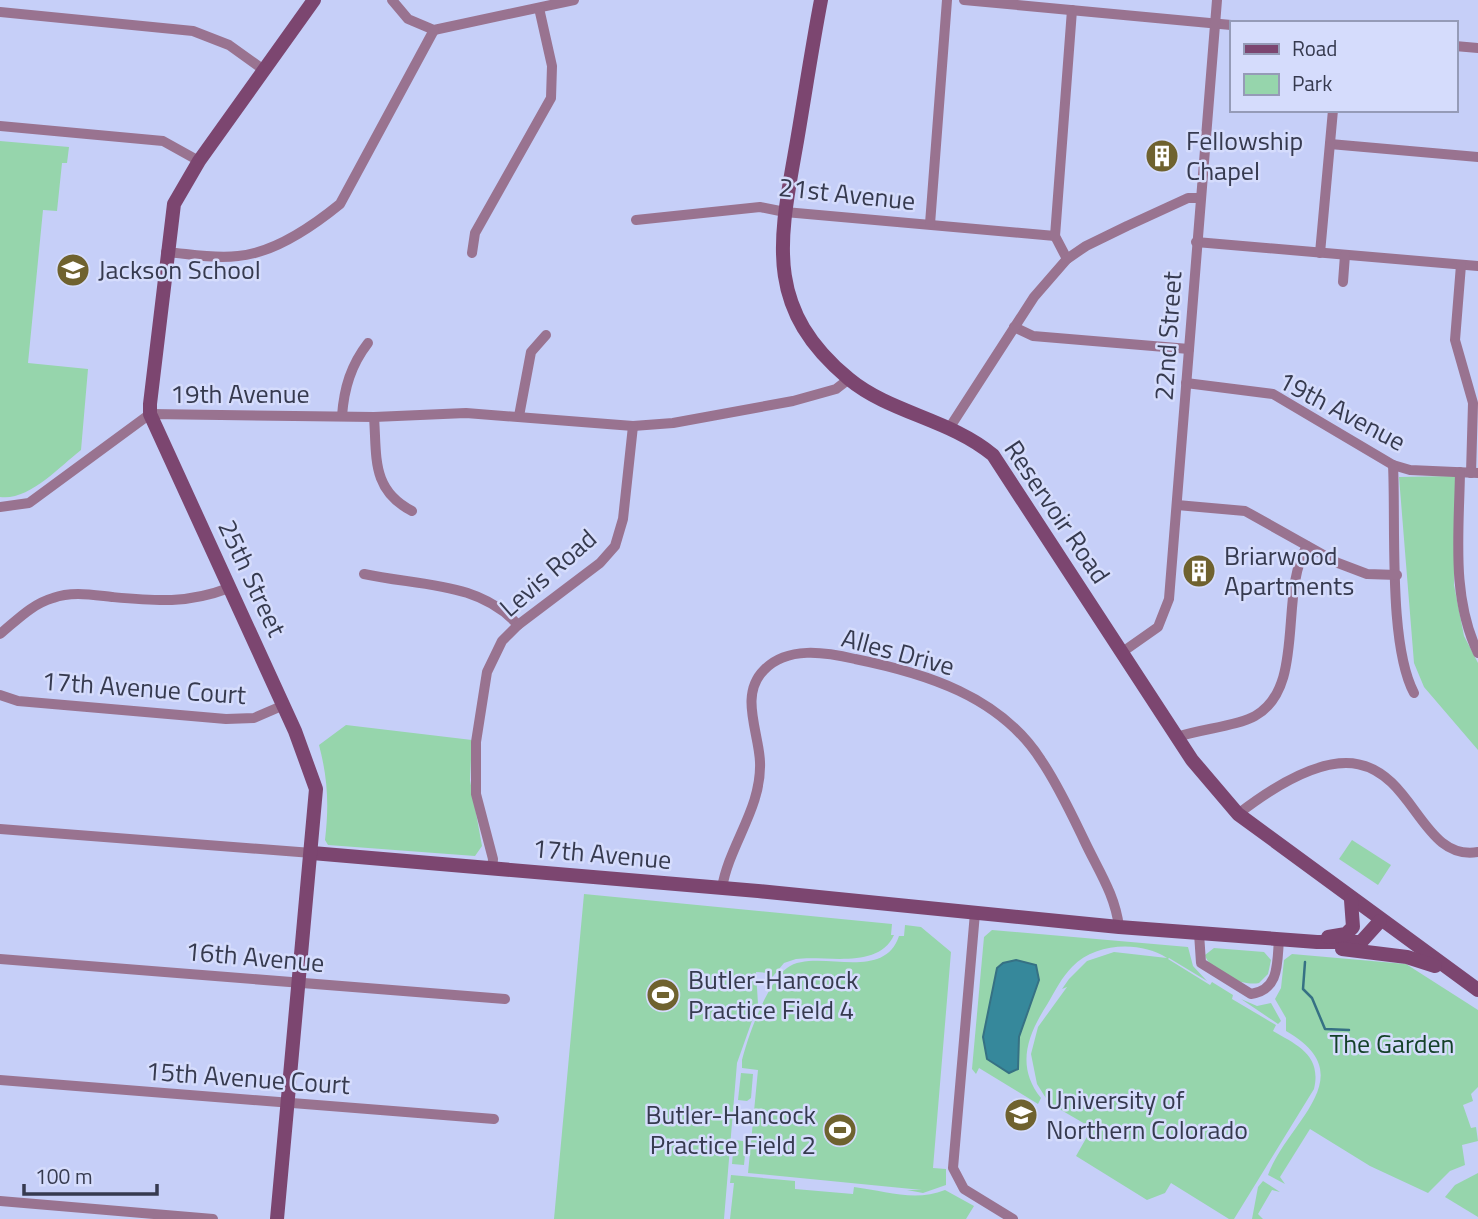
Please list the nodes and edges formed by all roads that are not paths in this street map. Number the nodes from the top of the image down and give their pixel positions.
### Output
1 (314, 0) edge
2 (392, 0) edge
3 (574, 0) edge
4 (821, 0) edge
5 (947, 0) edge
6 (964, 0) edge
7 (1217, 0) edge
8 (539, 8) junction
9 (1072, 10) junction
10 (0, 12) edge
11 (1215, 23) junction
12 (1230, 25) edge
13 (434, 30) junction
14 (1457, 46) edge
15 (1478, 48) edge
16 (264, 70) junction
17 (1333, 112) edge
18 (0, 127) edge
19 (1330, 144) junction
20 (1478, 157) edge
21 (200, 161) junction
22 (1200, 198) junction
23 (785, 212) junction
24 (636, 220) dead end
25 (930, 224) junction
26 (1055, 236) junction
27 (1196, 242) junction
28 (166, 252) junction
29 (472, 253) dead end
30 (1320, 253) junction
31 (1345, 255) junction
32 (1067, 259) junction
33 (1461, 265) junction
34 (1478, 266) edge
35 (1343, 282) dead end
36 (1014, 327) junction
37 (546, 335) dead end
38 (368, 343) dead end
39 (1189, 349) junction
40 (849, 379) junction
41 (1186, 383) junction
42 (150, 415) junction
43 (342, 416) junction
44 (519, 416) junction
45 (374, 417) junction
46 (633, 426) junction
47 (950, 427) junction
48 (1393, 465) junction
49 (1460, 472) junction
50 (1475, 473) edge
51 (1177, 505) junction
52 (0, 507) edge
53 (412, 511) dead end
54 (1307, 547) junction
55 (364, 573) dead end
56 (1396, 575) junction
57 (229, 588) junction
58 (519, 625) junction
59 (0, 634) edge
60 (1121, 653) junction
61 (1478, 653) edge
62 (1414, 693) dead end
63 (0, 695) edge
64 (284, 705) junction
65 (1177, 737) junction
66 (1238, 814) junction
67 (0, 829) edge
68 (1478, 852) edge
69 (312, 853) junction
70 (492, 870) junction
71 (722, 888) junction
72 (1351, 900) junction
73 (975, 913) junction
74 (1380, 921) junction
75 (1119, 927) junction
76 (1199, 933) junction
77 (1279, 939) junction
78 (1317, 942) junction
79 (0, 958) edge
80 (1452, 972) junction
81 (300, 982) junction
82 (1478, 990) edge
83 (505, 999) dead end
84 (0, 1080) edge
85 (289, 1102) junction
86 (494, 1119) dead end
87 (0, 1201) edge
88 (213, 1219) edge
89 (277, 1219) edge
90 (1013, 1219) edge

1 - 16 street
2 - 13 street
3 - 8 street
4 - 23 street, Reservoir Road
5 - 25 street
6 - 9 street
7 - 11 street, 22nd Street
8 - 13 street
8 - 29 street
9 - 11 street
9 - 26 street
10 - 16 street
11 - 12 street
11 - 22 street, 22nd Street
13 - 28 street
14 - 15 street
16 - 21 street
17 - 19 street
18 - 21 street
19 - 20 street
19 - 30 street
21 - 28 street
22 - 27 street, 22nd Street
22 - 32 street
23 - 24 street, 21st Avenue
23 - 25 street, 21st Avenue
23 - 40 street, Reservoir Road
25 - 26 street, 21st Avenue
26 - 32 street
27 - 30 street
27 - 39 street, 22nd Street
28 - 42 street
30 - 31 street
31 - 33 street
31 - 35 street
32 - 36 street
33 - 34 street
33 - 50 street
36 - 39 street
36 - 47 street
37 - 44 street
38 - 43 street, 19th Avenue
39 - 41 street, 22nd Street
40 - 46 street, 19th Avenue
40 - 47 street, Reservoir Road
41 - 48 street, 19th Avenue
41 - 51 street, 22nd Street
42 - 43 street, 19th Avenue
42 - 52 street, 19th Avenue
42 - 57 street, 25th Street
43 - 45 street, 19th Avenue
44 - 45 street, 19th Avenue
44 - 46 street, 19th Avenue
45 - 53 street
46 - 58 street, Levis Road
47 - 60 street, Reservoir Road
48 - 49 street, 19th Avenue
48 - 56 street
49 - 50 street, 19th Avenue
49 - 61 street
51 - 54 street
51 - 60 street, 22nd Street
54 - 56 street
54 - 65 street
55 - 58 street
56 - 62 street
57 - 59 street
57 - 64 street, 25th Street
58 - 70 street, Levis Road
60 - 65 street, Reservoir Road
63 - 64 street, 17th Avenue Court
64 - 69 street, 25th Street
65 - 66 street, Reservoir Road
66 - 68 street
66 - 72 street, Reservoir Road
67 - 69 street, 17th Avenue
69 - 70 street, 17th Avenue
69 - 81 street, 25th Street
70 - 71 street, 17th Avenue
71 - 73 street, 17th Avenue
71 - 75 street, Alles Drive
72 - 74 street, Reservoir Road
72 - 78 street
73 - 75 street, 17th Avenue
73 - 90 street
74 - 78 street, 17th Avenue
74 - 80 street, Reservoir Road
75 - 76 street, 17th Avenue
76 - 77 street, 17th Avenue
76 - 77 street
77 - 78 street, 17th Avenue
78 - 80 street
79 - 81 street, 16th Avenue
80 - 82 street, Reservoir Road
81 - 83 street, 16th Avenue
81 - 85 street, 25th Street
84 - 85 street, 15th Avenue Court
85 - 86 street, 15th Avenue Court
85 - 89 street, 25th Street
87 - 88 street

